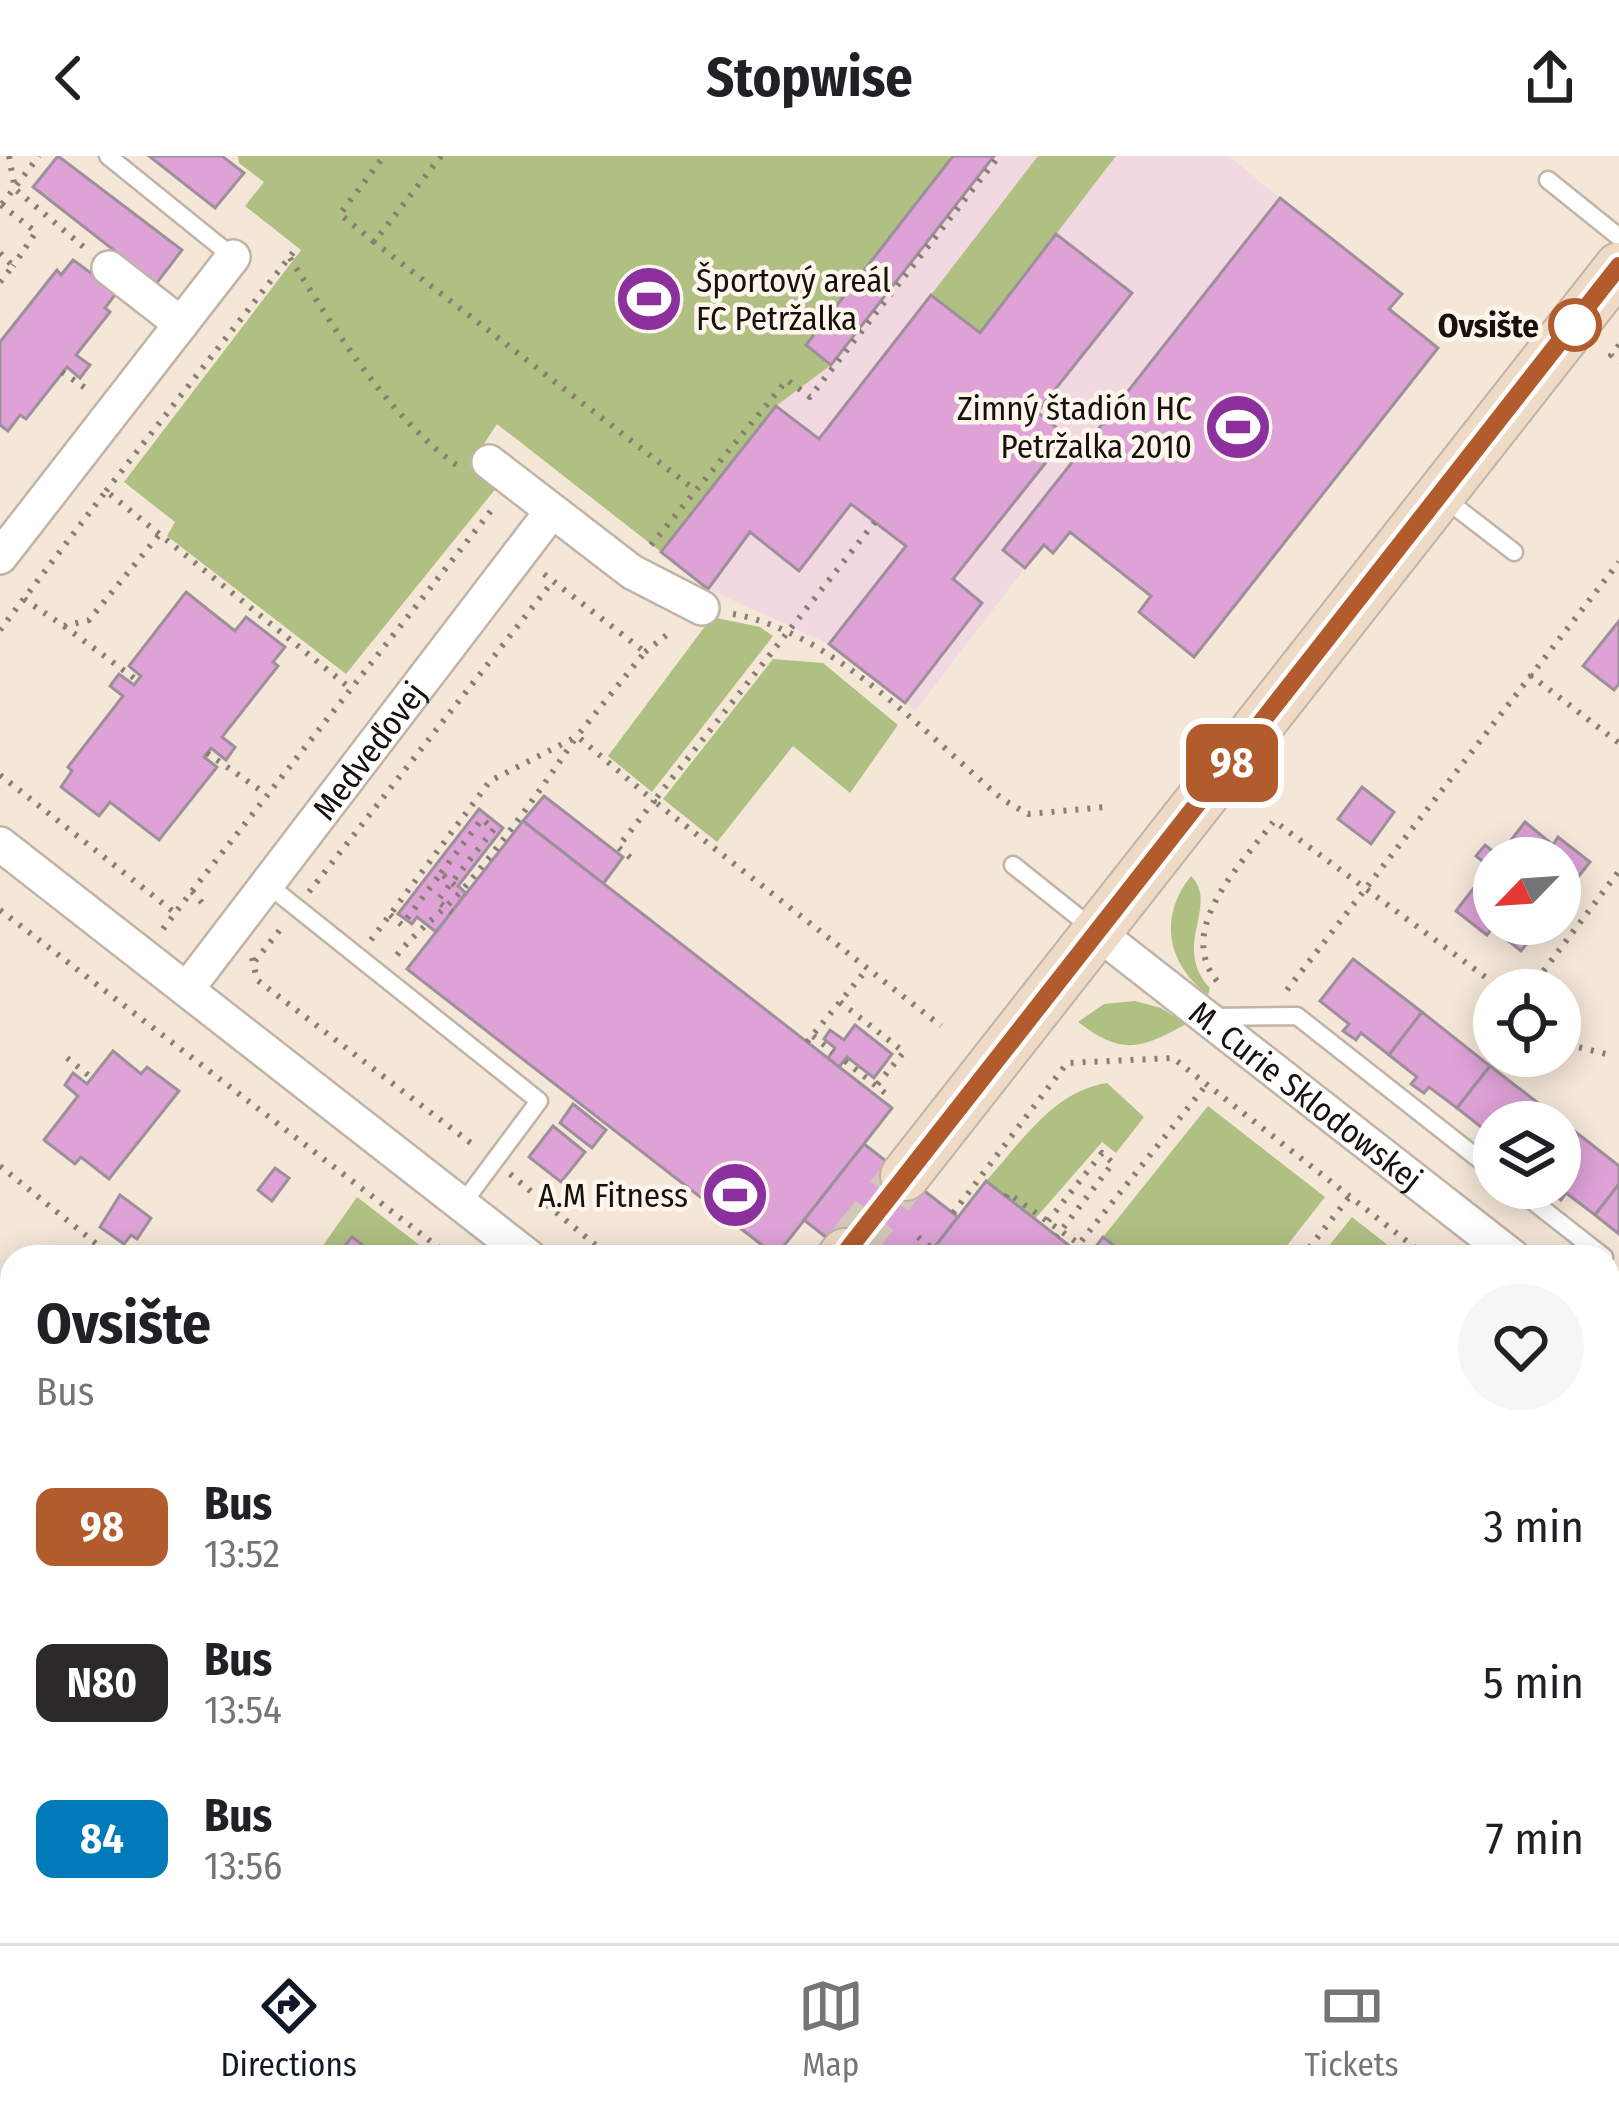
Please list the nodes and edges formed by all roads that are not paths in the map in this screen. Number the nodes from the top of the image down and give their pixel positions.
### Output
1 (108, 156) edge
2 (1548, 179) dead end
3 (1619, 237) edge
4 (232, 257) joint
5 (1619, 267) edge
6 (110, 268) road end
7 (181, 324) junction
8 (477, 466) road end
9 (1442, 496) junction
10 (552, 511) junction
11 (1514, 552) dead end
12 (0, 557) edge
13 (702, 608) road end
14 (0, 844) edge
15 (1013, 865) dead end
16 (267, 884) junction
17 (1098, 933) junction
18 (187, 989) junction
19 (1206, 1017) junction
20 (1473, 1154) edge
21 (905, 1176) tunnel mouth
22 (463, 1203) junction
23 (1543, 1209) edge
24 (515, 1245) edge
25 (1498, 1245) edge
26 (1588, 1245) edge

1 - 4 lane
2 - 3 lane
4 - 7 street
5 - 9 street
6 - 7 street
7 - 12 street
8 - 10 street
9 - 11 lane
9 - 17 street
10 - 13 street
10 - 16 street, Medveďovej
14 - 18 street
15 - 17 lane
16 - 18 street, Medveďovej
16 - 22 lane
17 - 19 street, M. Curie Sklodowskej
17 - 21 street
18 - 22 street
19 - 20 lane
19 - 25 street, M. Curie Sklodowskej
22 - 24 street
23 - 26 lane

